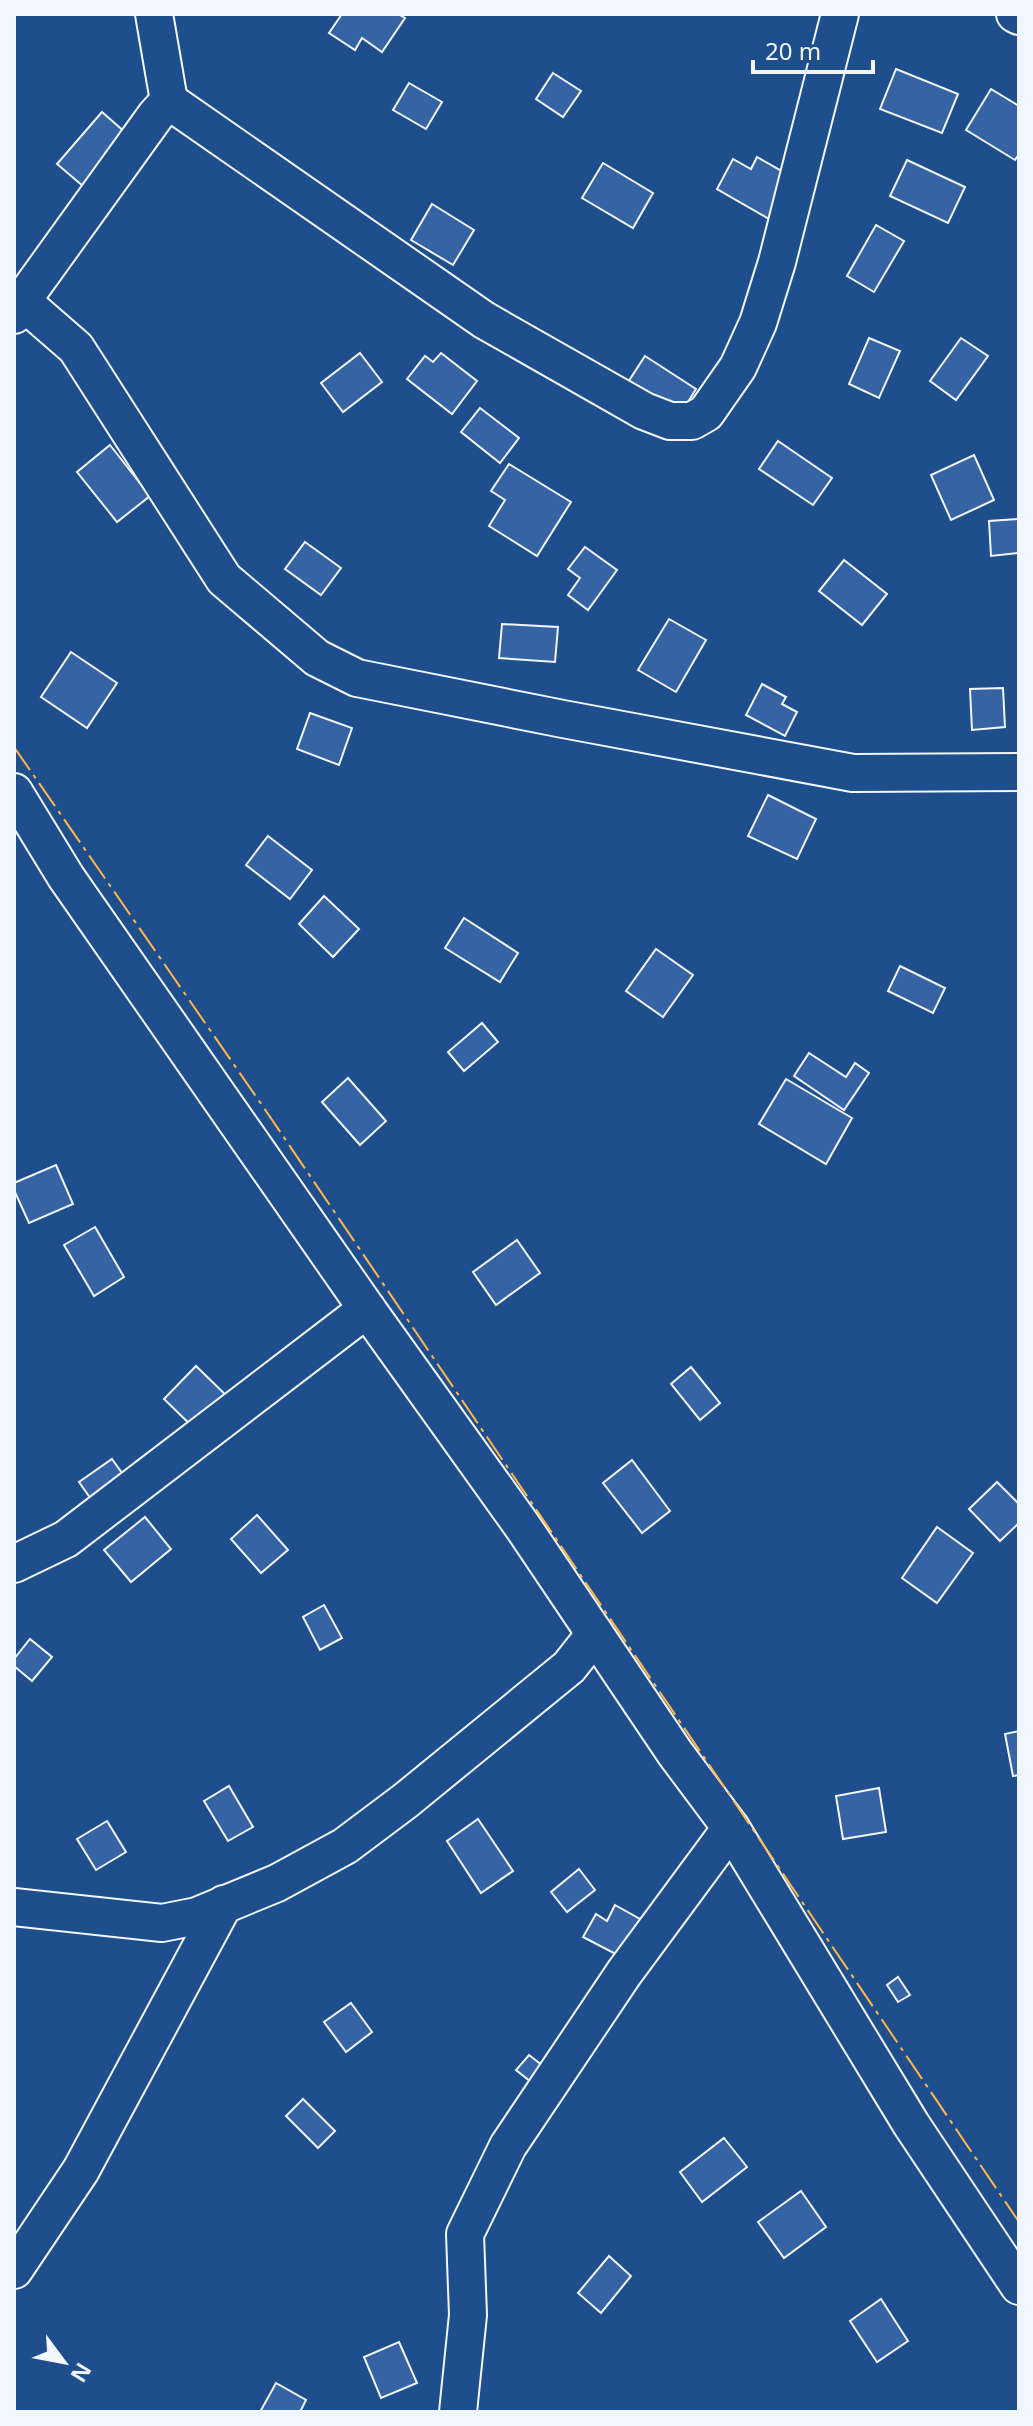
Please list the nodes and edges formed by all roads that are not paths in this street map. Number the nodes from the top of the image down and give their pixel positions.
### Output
1 (154, 14) edge
2 (840, 14) edge
3 (169, 101) junction
4 (18, 308) edge
5 (1019, 772) edge
6 (14, 792) edge
7 (367, 1309) junction
8 (14, 1564) edge
9 (595, 1634) junction
10 (731, 1828) junction
11 (224, 1904) junction
12 (14, 1907) edge
13 (14, 2270) edge
14 (1019, 2286) edge
15 (458, 2412) edge

1 - 3 street
2 - 3 street
3 - 4 street
4 - 5 street
6 - 7 street
7 - 8 street
7 - 9 street
9 - 10 street
9 - 11 street
10 - 14 street
10 - 15 street
11 - 12 street
11 - 13 street

